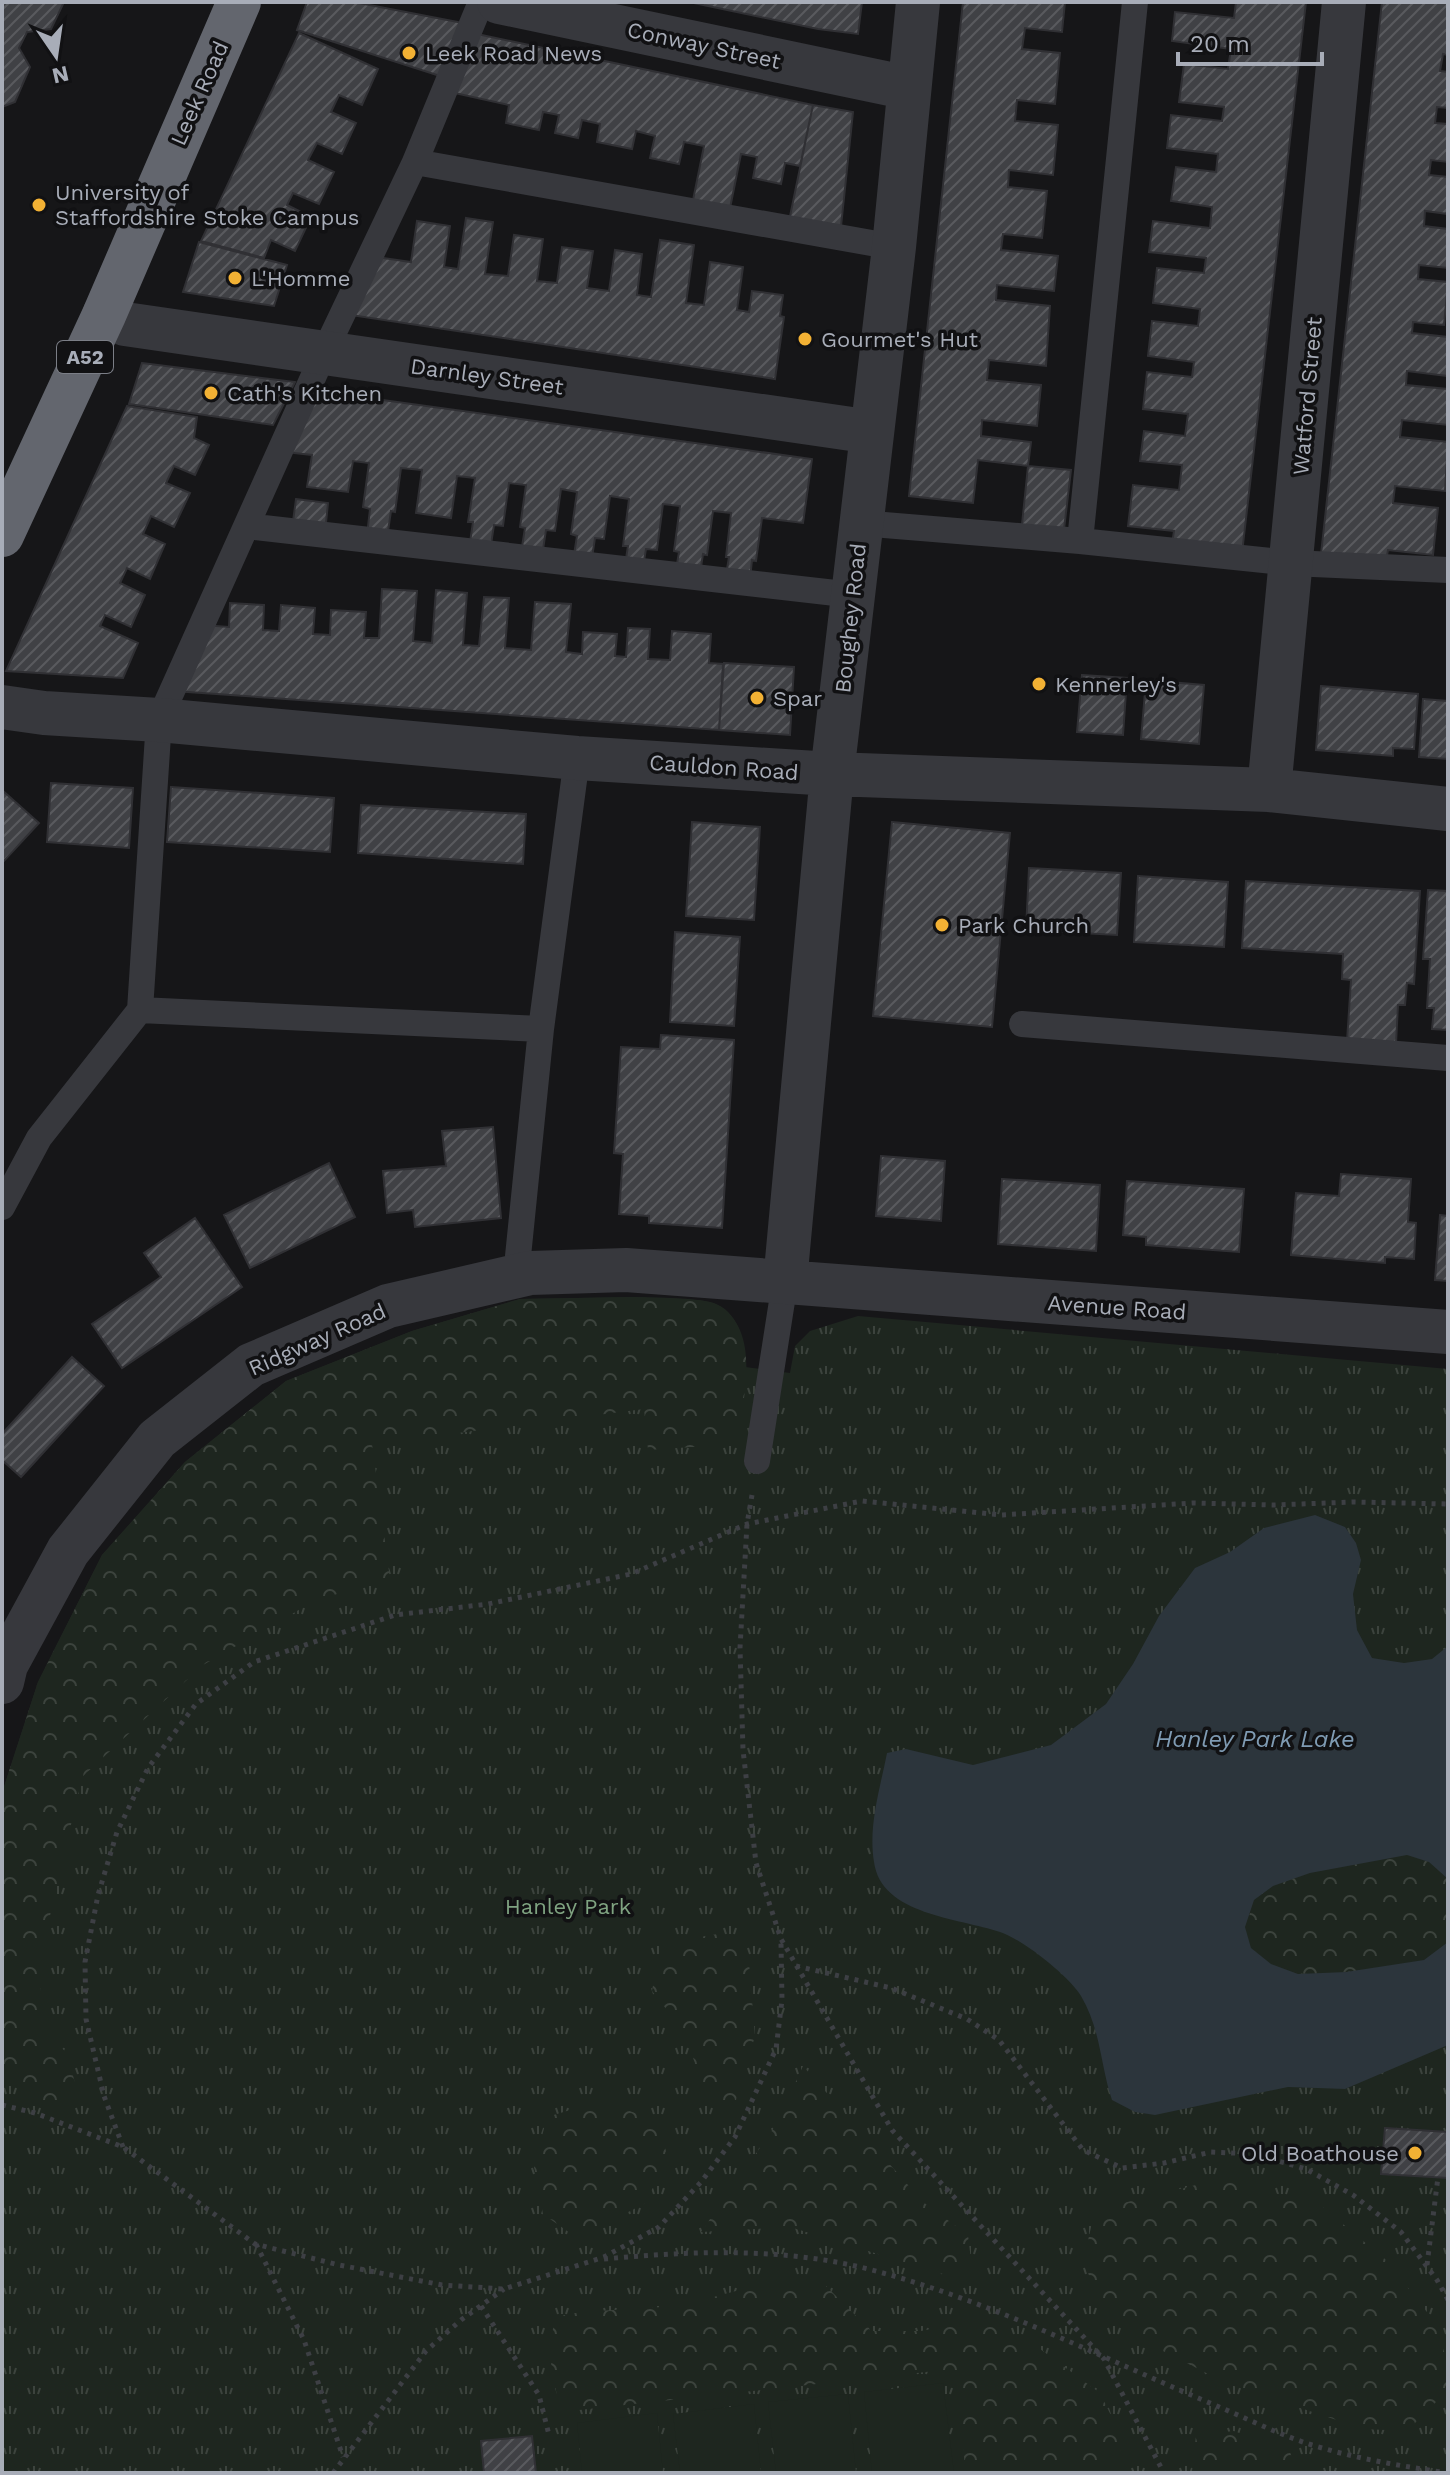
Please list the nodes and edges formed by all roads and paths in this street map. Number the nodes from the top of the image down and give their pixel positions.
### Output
1 (239, 2) edge
2 (481, 2) edge
3 (499, 2) edge
4 (918, 2) edge
5 (1135, 2) edge
6 (1344, 2) edge
7 (909, 88) junction
8 (415, 162) junction
9 (894, 247) junction
10 (104, 315) junction
11 (324, 353) junction
12 (872, 432) junction
13 (860, 523) junction
14 (247, 526) junction
15 (2, 535) edge
16 (1080, 541) junction
17 (1291, 563) junction
18 (1448, 570) edge
19 (853, 595) junction
20 (2, 707) edge
21 (159, 720) junction
22 (577, 758) junction
23 (832, 774) junction
24 (1269, 790) junction
25 (1448, 809) edge
26 (140, 1010) junction
27 (1022, 1024) dead end
28 (541, 1029) junction
29 (1448, 1058) edge
30 (2, 1207) edge
31 (516, 1276) junction
32 (785, 1282) junction
33 (1448, 1332) edge
34 (757, 1461) dead end
35 (1448, 1504) edge
36 (747, 1524) junction
37 (2, 1682) edge
38 (781, 1939) junction
39 (795, 1966) junction
40 (2, 2105) edge
41 (123, 2147) junction
42 (1438, 2177) dead end
43 (255, 2244) junction
44 (597, 2260) junction
45 (1427, 2266) junction
46 (504, 2289) junction
47 (1448, 2300) edge
48 (481, 2306) junction
49 (1104, 2359) junction
50 (549, 2435) dead end
51 (343, 2457) junction
52 (333, 2473) edge
53 (1164, 2473) edge
54 (1448, 2473) edge

1 - 10 highway, Leek Road / A52
2 - 8 lane
3 - 7 street, Conway Street
4 - 7 street, Boughey Road
5 - 16 lane
6 - 17 street, Watford Street
7 - 9 street, Boughey Road
8 - 9 lane
8 - 11 lane
9 - 12 street, Boughey Road
10 - 11 street, Darnley Street
10 - 15 highway, Leek Road / A52
11 - 12 street, Darnley Street
11 - 14 lane
12 - 13 street, Boughey Road
13 - 16 lane
13 - 19 street, Boughey Road
14 - 19 lane
14 - 21 lane
16 - 17 lane
17 - 18 lane
17 - 24 street, Watford Street
19 - 23 street, Boughey Road
20 - 21 street, Cauldon Road
21 - 22 street, Cauldon Road
21 - 26 lane
22 - 23 street, Cauldon Road
22 - 28 lane
23 - 24 street, Cauldon Road
23 - 32 street, Boughey Road
24 - 25 street, Cauldon Road
26 - 28 lane
26 - 30 lane
27 - 29 lane
28 - 31 lane
31 - 32 street, Ridgway Road
31 - 37 street, Ridgway Road
32 - 33 street, Avenue Road
32 - 34 lane
35 - 36 path
36 - 38 path
36 - 41 path
38 - 39 path
38 - 44 path
39 - 45 path
39 - 49 path
40 - 41 path
41 - 43 path
42 - 45 path
43 - 46 path
43 - 51 path
44 - 46 path
44 - 49 path
45 - 47 path
46 - 48 path
48 - 50 path
48 - 51 path
49 - 53 path
49 - 54 path
51 - 52 path

